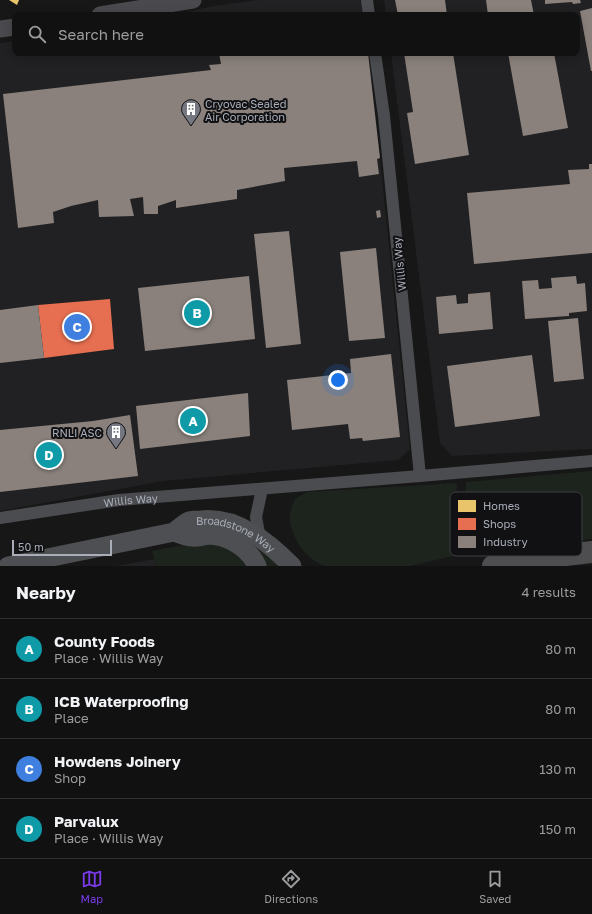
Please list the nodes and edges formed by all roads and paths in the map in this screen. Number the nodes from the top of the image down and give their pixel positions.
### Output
1 (193, 0) edge
2 (367, 0) edge
3 (119, 12) edge
4 (369, 12) edge
5 (12, 27) edge
6 (0, 29) edge
7 (375, 56) edge
8 (592, 461) edge
9 (420, 476) junction
10 (262, 489) junction
11 (0, 518) edge
12 (174, 532) junction
13 (260, 538) junction
14 (592, 552) edge
15 (582, 553) edge
16 (558, 556) edge
17 (8, 566) edge
18 (257, 566) edge
19 (292, 566) edge
20 (493, 566) edge

1 - 3 street
2 - 4 street
5 - 6 street
7 - 9 street, Willis Way
8 - 9 street, Willis Way
9 - 10 street, Willis Way
10 - 11 street, Willis Way
10 - 13 street
12 - 13 main road, Broadstone Way
12 - 17 main road, Broadstone Way
12 - 18 main road, Broadstone Way
13 - 19 main road, Broadstone Way
14 - 15 highway
16 - 20 highway

